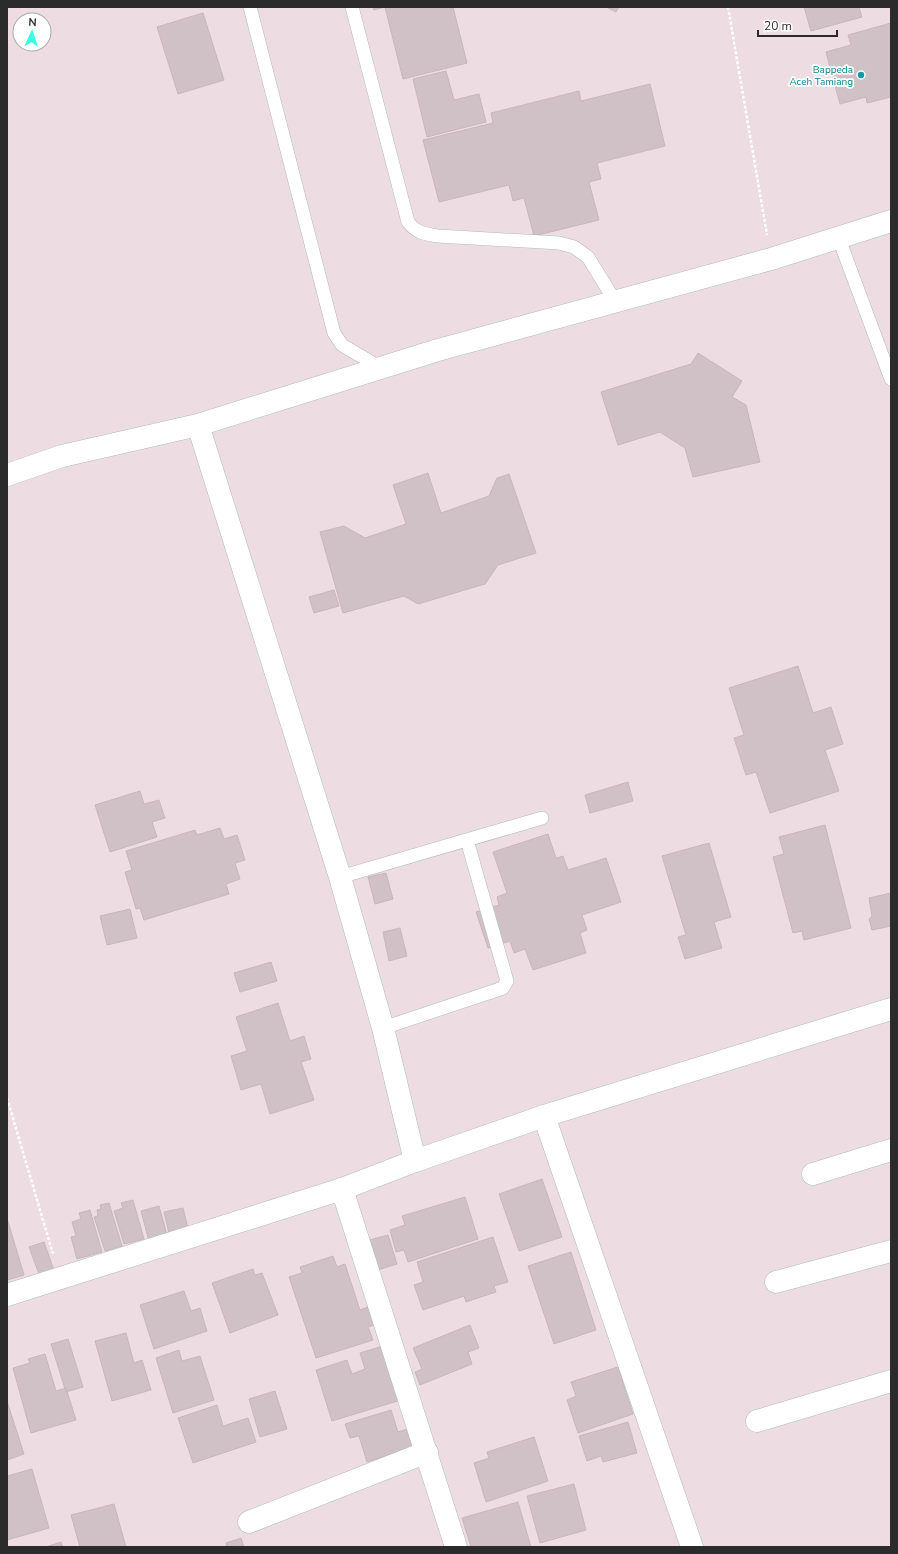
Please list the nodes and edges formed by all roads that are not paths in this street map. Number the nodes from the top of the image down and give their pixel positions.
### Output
1 (250, 7) edge
2 (352, 7) edge
3 (891, 221) edge
4 (839, 239) junction
5 (615, 301) junction
6 (381, 368) junction
7 (891, 379) edge
8 (198, 425) junction
9 (7, 475) edge
10 (542, 818) dead end
11 (467, 840) junction
12 (340, 877) junction
13 (891, 1009) edge
14 (383, 1028) junction
15 (544, 1116) junction
16 (891, 1150) edge
17 (415, 1161) junction
18 (813, 1174) dead end
19 (342, 1189) junction
20 (891, 1250) edge
21 (776, 1282) dead end
22 (7, 1296) edge
23 (891, 1381) edge
24 (757, 1421) dead end
25 (427, 1452) junction
26 (249, 1522) dead end
27 (456, 1547) edge
28 (692, 1547) edge

1 - 6 lane
2 - 5 lane
3 - 4 street
4 - 5 street
4 - 7 lane
5 - 6 street
6 - 8 street
8 - 9 street
8 - 12 street
10 - 11 lane
11 - 12 lane
11 - 14 lane
12 - 14 street
13 - 15 street
14 - 17 street
15 - 17 street
15 - 28 street
16 - 18 street
17 - 19 street
19 - 22 street
19 - 25 street
20 - 21 street
23 - 24 street
25 - 26 street
25 - 27 street

